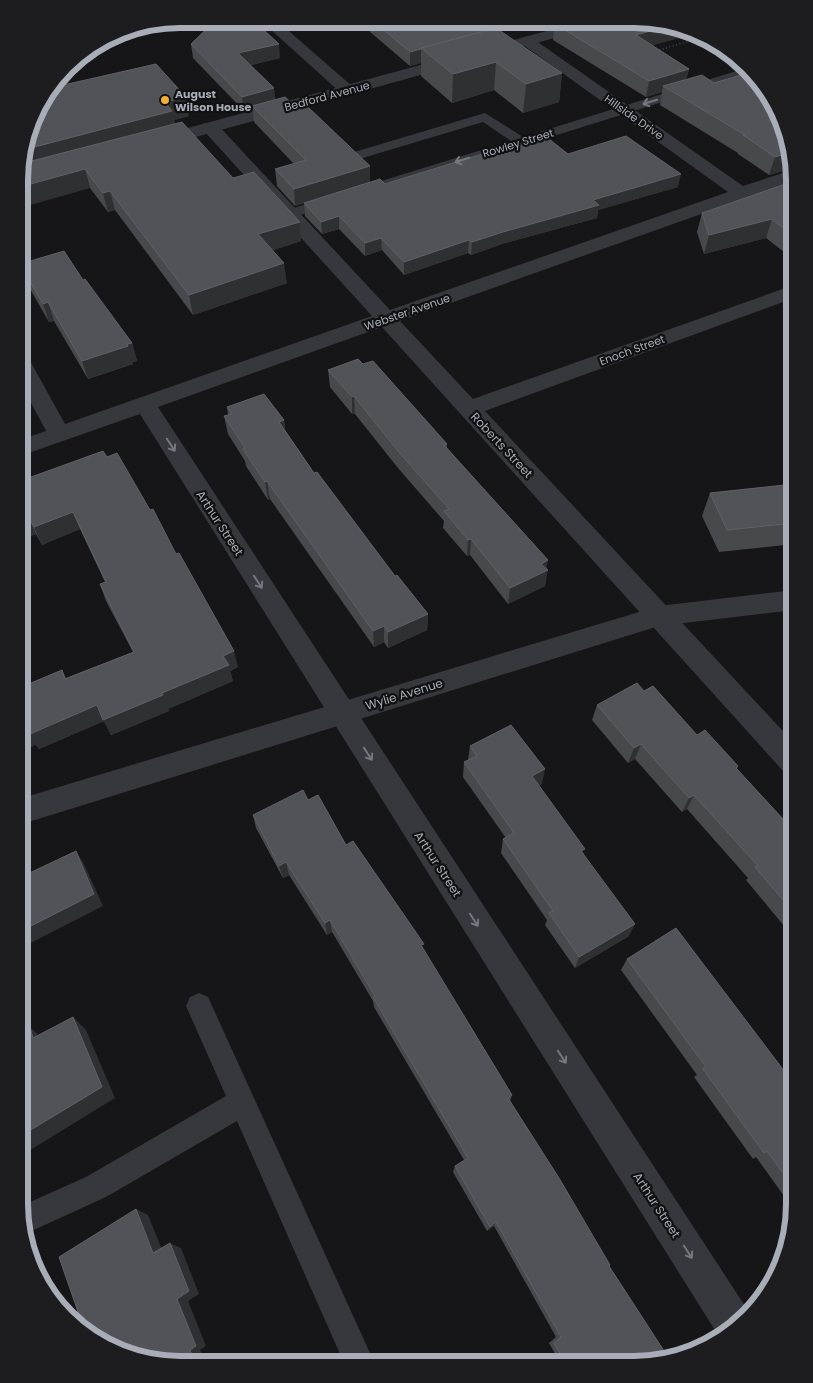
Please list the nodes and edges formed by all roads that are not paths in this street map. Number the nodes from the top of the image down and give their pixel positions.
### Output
1 (277, 28) edge
2 (575, 28) edge
3 (527, 41) junction
4 (742, 73) edge
5 (347, 90) junction
6 (624, 110) junction
7 (210, 127) junction
8 (520, 142) junction
9 (143, 145) edge
10 (356, 156) edge
11 (786, 177) edge
12 (741, 193) junction
13 (289, 214) junction
14 (786, 296) edge
15 (386, 319) junction
16 (28, 377) edge
17 (145, 404) junction
18 (469, 409) junction
19 (59, 434) junction
20 (28, 445) edge
21 (786, 601) edge
22 (659, 616) junction
23 (341, 713) junction
24 (785, 754) edge
25 (28, 809) edge
26 (199, 1006) dead end
27 (243, 1102) junction
28 (29, 1219) edge
29 (731, 1320) edge
30 (356, 1356) edge

1 - 5 street
2 - 3 street, Bedford Avenue
3 - 5 street, Bedford Avenue
3 - 6 street, Hillside Drive
4 -> 6 lane, Rowley Street
5 - 7 street, Bedford Avenue
6 - 8 lane, Rowley Street
6 - 12 street, Hillside Drive
7 - 9 street, Bedford Avenue
7 - 13 street, Roberts Street
8 - 10 lane
8 -> 13 lane, Rowley Street
11 - 12 street, Webster Avenue
12 - 15 street, Webster Avenue
13 - 15 street, Roberts Street
14 - 18 street, Enoch Street
15 - 17 street, Webster Avenue
15 - 18 street, Roberts Street
16 - 19 street
17 - 19 street, Webster Avenue
17 -> 23 street, Arthur Street
18 - 22 street, Roberts Street
19 - 20 street, Webster Avenue
21 - 22 street, Wylie Avenue
22 - 23 street, Wylie Avenue
22 - 24 street, Roberts Street
23 - 25 street, Wylie Avenue
23 -> 29 street, Arthur Street
26 - 27 lane
27 - 28 lane
27 - 30 lane

